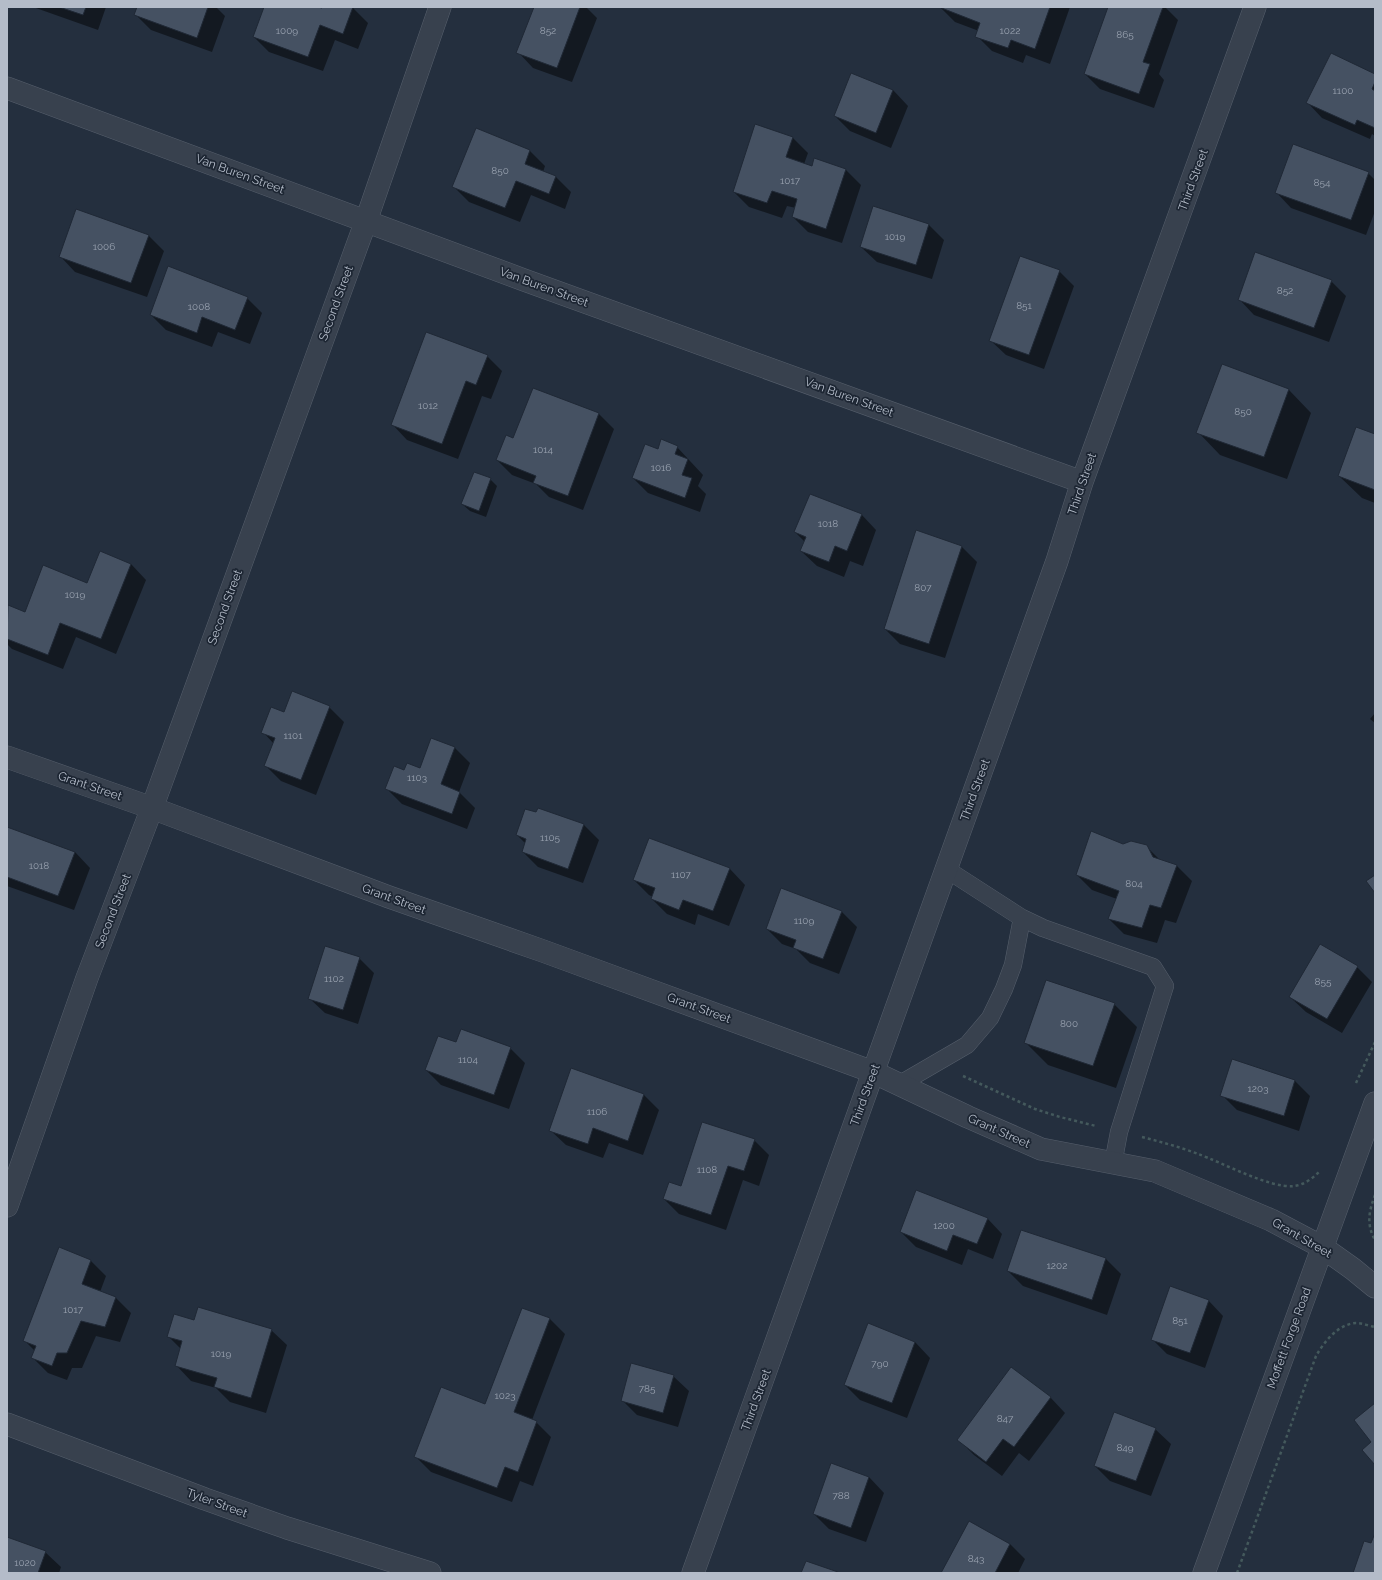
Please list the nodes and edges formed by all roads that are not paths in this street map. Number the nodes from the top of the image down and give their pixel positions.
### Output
1 (440, 7) edge
2 (1255, 7) edge
3 (7, 88) edge
4 (366, 221) junction
5 (1082, 482) junction
6 (7, 757) edge
7 (152, 808) junction
8 (946, 869) junction
9 (1022, 918) junction
10 (873, 1072) junction
11 (900, 1084) junction
12 (1375, 1103) edge
13 (1114, 1164) junction
14 (7, 1206) edge
15 (1322, 1248) junction
16 (1375, 1287) edge
17 (7, 1424) edge
18 (430, 1573) edge
19 (693, 1573) edge
20 (1204, 1573) edge

1 - 4 street, Second Street
2 - 5 street, Third Street
3 - 4 street, Van Buren Street
4 - 5 street, Van Buren Street
4 - 7 street, Second Street
5 - 8 street, Third Street
6 - 7 street, Grant Street
7 - 10 street, Grant Street
7 - 14 street, Second Street
8 - 9 lane
8 - 10 street, Third Street
9 - 11 lane
9 - 13 lane
10 - 11 street, Grant Street
10 - 19 street, Third Street
11 - 13 street, Grant Street
12 - 15 street, Moffett Forge Road
13 - 15 street, Grant Street
15 - 16 street, Grant Street
15 - 20 street, Moffett Forge Road
17 - 18 street, Tyler Street

